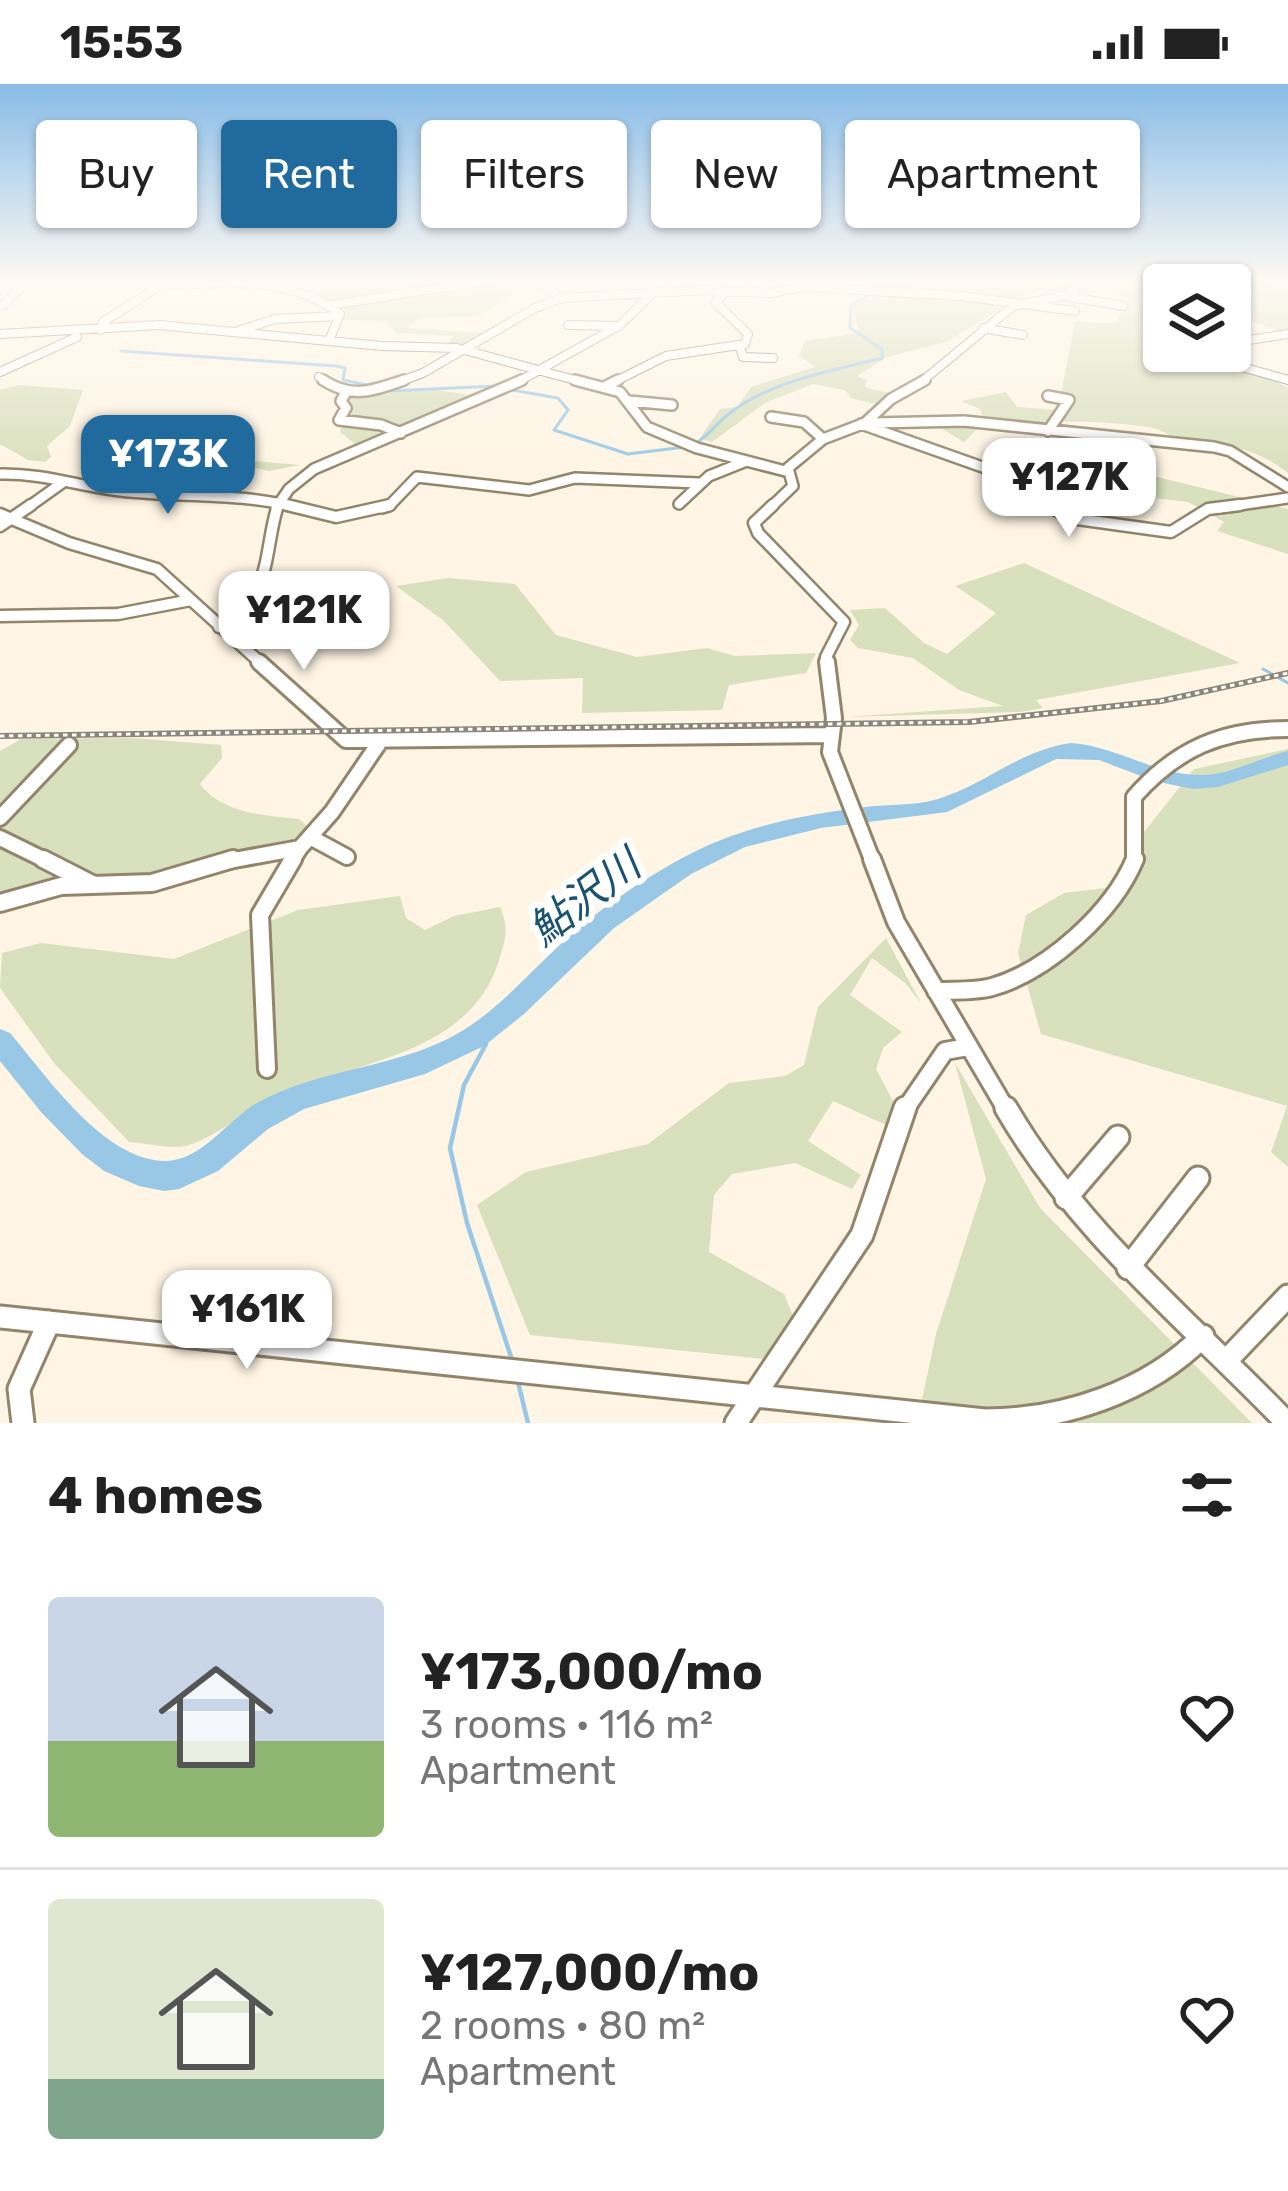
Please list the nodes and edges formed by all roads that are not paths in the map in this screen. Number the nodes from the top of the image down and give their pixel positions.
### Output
1 (64, 344) edge
2 (387, 344) edge
3 (471, 344) edge
4 (585, 344) edge
5 (744, 344) edge
6 (965, 344) edge
7 (740, 347) junction
8 (462, 349) junction
9 (689, 352) junction
10 (773, 358) dead end
11 (715, 361) dead end
12 (539, 369) junction
13 (1251, 370) edge
14 (0, 372) edge
15 (319, 376) dead end
16 (1288, 380) edge
17 (604, 387) junction
18 (345, 394) junction
19 (1048, 396) dead end
20 (629, 401) junction
21 (672, 405) dead end
22 (771, 417) dead end
23 (858, 425) junction
24 (813, 427) junction
25 (1048, 431) junction
26 (401, 433) junction
27 (823, 439) junction
28 (746, 461) junction
29 (789, 472) junction
30 (0, 474) edge
31 (62, 483) junction
32 (699, 483) junction
33 (1288, 487) edge
34 (1288, 498) edge
35 (280, 500) junction
36 (679, 504) dead end
37 (7, 515) edge
38 (0, 526) edge
39 (191, 600) junction
40 (0, 616) edge
41 (218, 627) junction
42 (1288, 729) edge
43 (832, 730) junction
44 (379, 743) junction
45 (69, 745) dead end
46 (0, 818) edge
47 (0, 838) edge
48 (305, 842) junction
49 (347, 856) dead end
50 (97, 886) junction
51 (0, 903) edge
52 (936, 991) junction
53 (968, 1046) junction
54 (267, 1069) dead end
55 (1118, 1137) dead end
56 (1198, 1178) dead end
57 (1066, 1198) junction
58 (1128, 1268) junction
59 (1288, 1296) edge
60 (0, 1317) edge
61 (49, 1322) junction
62 (1203, 1336) junction
63 (1226, 1360) junction
64 (752, 1394) junction
65 (23, 1423) edge
66 (736, 1423) edge
67 (1287, 1423) edge

1 - 14 street
2 - 8 street
3 - 8 street
4 - 12 street
5 - 7 street
6 - 23 street
7 - 9 street
7 - 10 street
8 - 12 street
8 - 18 street
9 - 11 street
9 - 17 street
12 - 17 street
12 - 26 street
13 - 16 street
15 - 18 street
17 - 20 street
18 - 26 street
19 - 25 street
20 - 21 street
20 - 28 street
22 - 24 street
23 - 24 street
23 - 25 street
23 - 27 street
23 - 34 street
24 - 27 street
25 - 33 street
26 - 35 street
27 - 29 street
28 - 29 street
28 - 32 street
29 - 43 street
30 - 31 street
31 - 35 street
31 - 37 street
32 - 35 street
32 - 36 street
35 - 41 street
37 - 38 street
37 - 39 street
39 - 40 street
39 - 41 street
41 - 44 street
42 - 52 street
43 - 44 street
43 - 52 street
44 - 48 street
45 - 46 street
47 - 50 street
48 - 49 street
48 - 50 street
48 - 54 street
50 - 51 street
52 - 53 street
53 - 57 street
53 - 64 street
55 - 57 street
56 - 58 street
57 - 58 street
58 - 62 street
59 - 63 street
60 - 61 street
61 - 64 street
61 - 65 street
62 - 63 street
62 - 64 street
63 - 67 street
64 - 66 street

